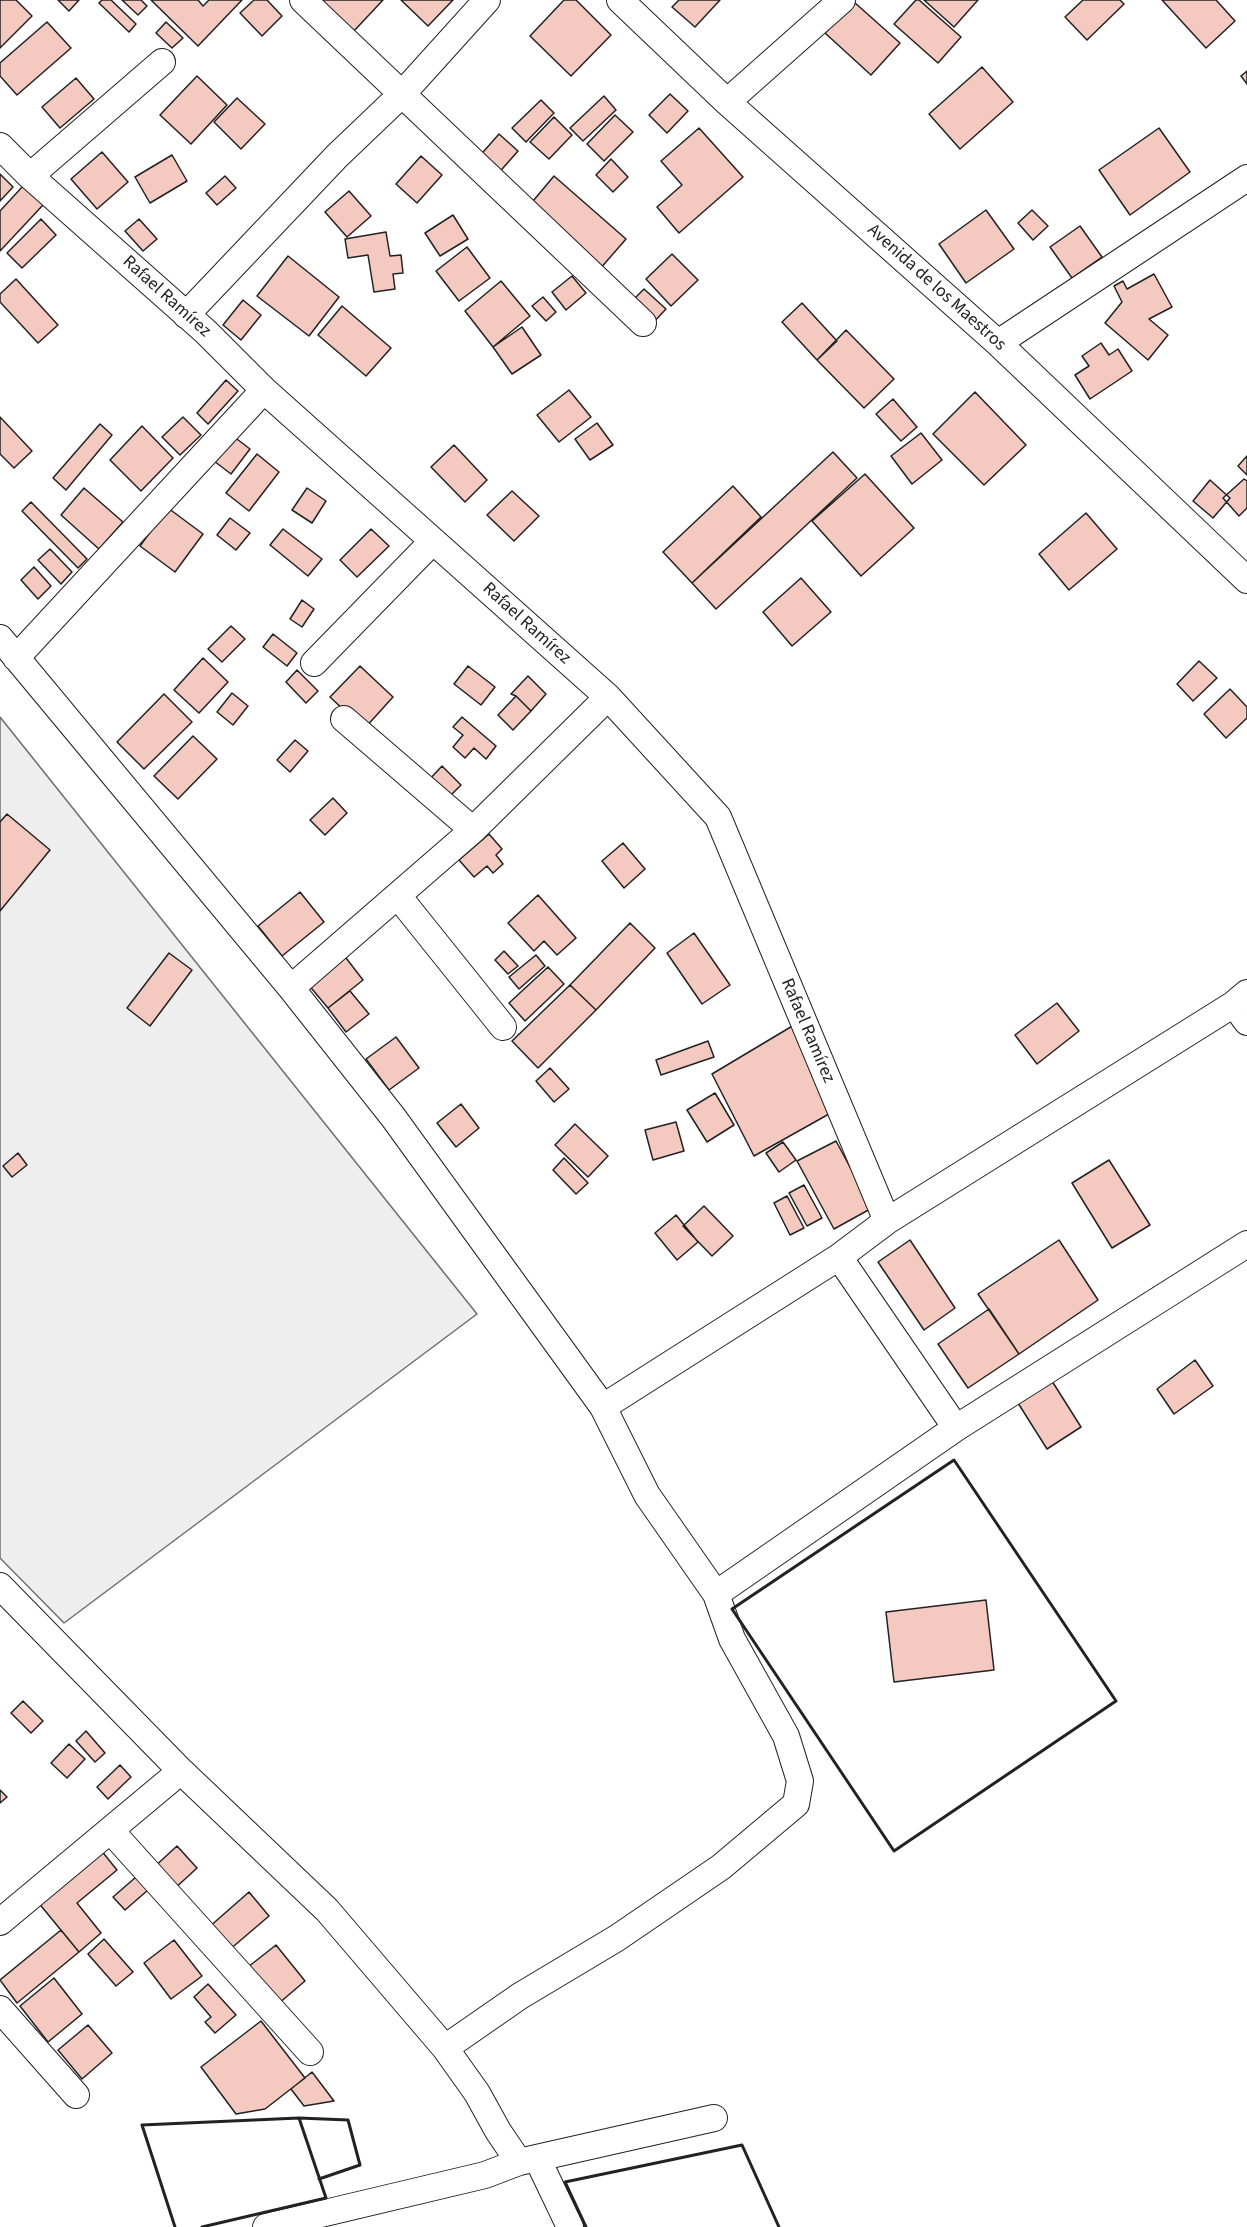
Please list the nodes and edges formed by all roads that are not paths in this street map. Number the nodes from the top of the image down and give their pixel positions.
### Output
1 (303, 0) edge
2 (487, 0) edge
3 (620, 0) edge
4 (842, 0) edge
5 (162, 62) dead end
6 (403, 93) junction
7 (727, 102) junction
8 (0, 146) edge
9 (30, 176) junction
10 (1247, 178) edge
11 (186, 315) junction
12 (643, 322) dead end
13 (998, 343) junction
14 (264, 390) junction
15 (433, 541) junction
16 (1247, 580) edge
17 (8, 648) edge
18 (314, 663) dead end
19 (608, 698) junction
20 (344, 719) dead end
21 (473, 830) junction
22 (398, 896) junction
23 (291, 988) junction
24 (1243, 1006) edge
25 (503, 1028) dead end
26 (887, 1221) junction
27 (1247, 1244) edge
28 (839, 1257) junction
29 (603, 1407) junction
30 (956, 1428) junction
31 (0, 1586) edge
32 (716, 1594) junction
33 (181, 1771) junction
34 (111, 1831) junction
35 (0, 1922) edge
36 (0, 2009) edge
37 (445, 2048) junction
38 (310, 2052) dead end
39 (76, 2095) dead end
40 (714, 2118) dead end
41 (528, 2160) junction
42 (328, 2220) edge
43 (266, 2227) edge
44 (570, 2227) edge

1 - 6 street
2 - 6 street
3 - 7 street, Avenida de los Maestros
4 - 7 street
5 - 9 street
6 - 11 street
6 - 12 street
7 - 13 street, Avenida de los Maestros
8 - 9 street, Rafael Ramírez
9 - 11 street, Rafael Ramírez
10 - 13 street
11 - 14 street, Rafael Ramírez
13 - 16 street, Avenida de los Maestros
14 - 15 street, Rafael Ramírez
14 - 17 street
15 - 18 street
15 - 19 street, Rafael Ramírez
17 - 23 street
19 - 21 street
19 - 26 street, Rafael Ramírez
20 - 21 street
21 - 22 street
22 - 23 street
22 - 25 street
23 - 29 street
24 - 26 street
26 - 28 street
27 - 30 street
28 - 29 street
28 - 30 street
29 - 32 street
30 - 32 street
31 - 33 street
32 - 37 street
33 - 34 street
33 - 37 street
34 - 35 street
34 - 38 street
36 - 39 street
37 - 41 street
40 - 41 street
41 - 42 street
41 - 44 street
42 - 43 street

